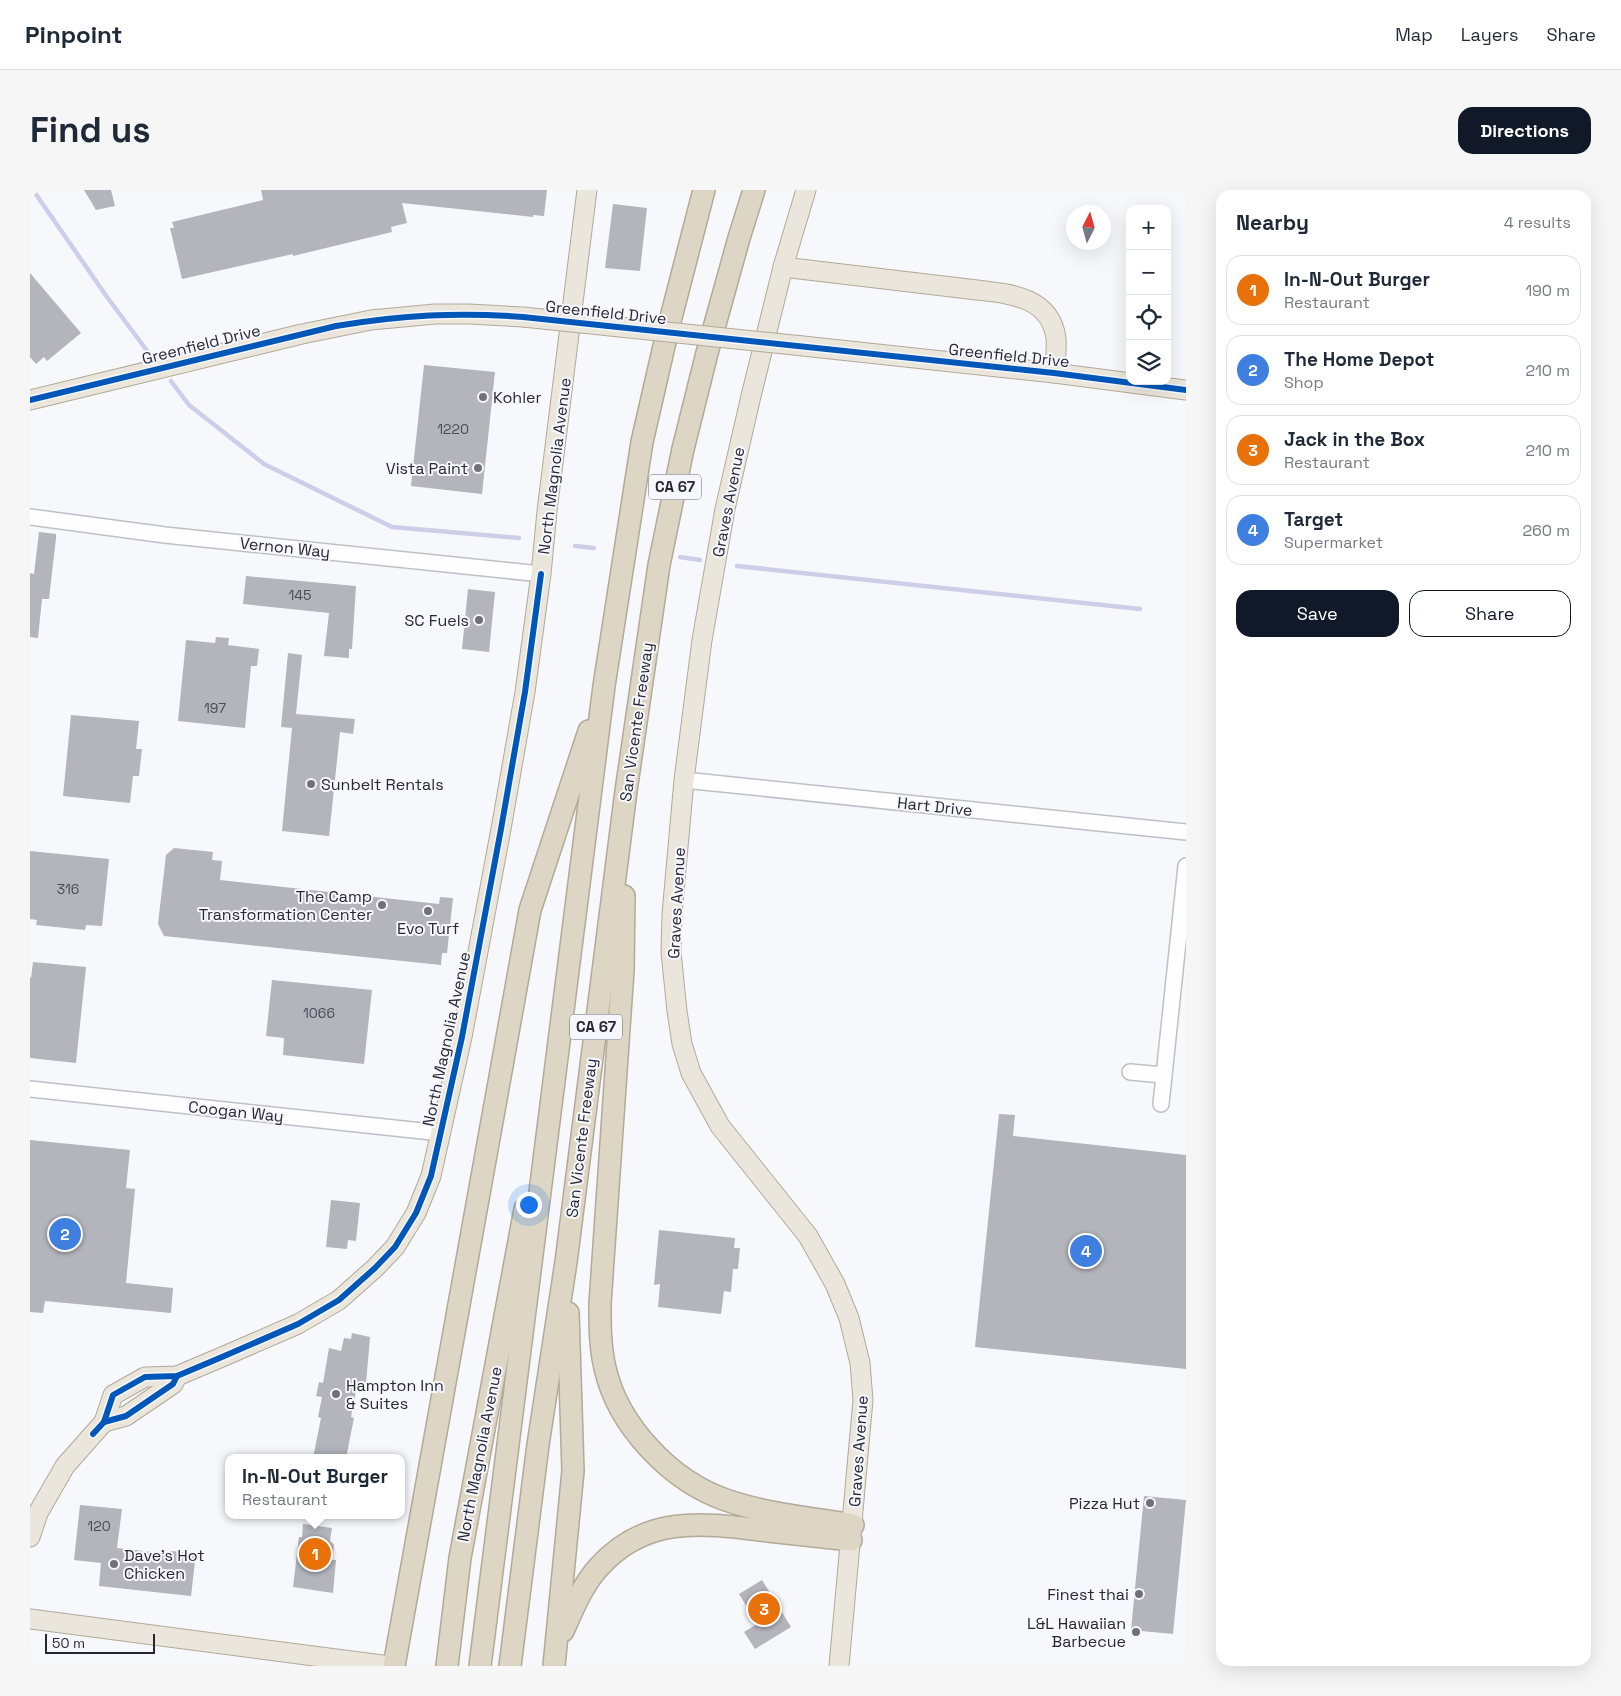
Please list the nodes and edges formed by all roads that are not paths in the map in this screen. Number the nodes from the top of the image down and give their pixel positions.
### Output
1 (586, 190) edge
2 (704, 190) edge
3 (754, 190) edge
4 (806, 190) edge
5 (783, 267) junction
6 (1054, 373) junction
7 (1186, 390) edge
8 (30, 400) edge
9 (30, 517) edge
10 (541, 574) junction
11 (604, 686) junction
12 (684, 780) junction
13 (626, 791) junction
14 (1186, 832) edge
15 (1186, 866) edge
16 (568, 978) junction
17 (1130, 1072) dead end
18 (1163, 1075) junction
19 (30, 1089) edge
20 (1160, 1104) dead end
21 (441, 1133) junction
22 (566, 1262) junction
23 (852, 1532) junction
24 (30, 1537) edge
25 (30, 1619) edge
26 (556, 1645) junction
27 (390, 1666) edge
28 (394, 1666) edge
29 (447, 1666) edge
30 (480, 1666) edge
31 (510, 1666) edge
32 (554, 1666) edge
33 (839, 1666) edge

1 - 10 main road, North Magnolia Avenue
2 - 11 highway, CA 67
3 - 13 highway, San Vicente Freeway / CA 67
4 - 5 main road, Graves Avenue
5 - 6 main road
5 - 12 main road, Graves Avenue
6 - 7 main road, Greenfield Drive
6 - 8 main road, Greenfield Drive, bridge
9 - 10 street, Vernon Way
10 - 21 main road, North Magnolia Avenue
11 - 16 highway, CA 67
11 - 28 highway
12 - 14 street, Hart Drive
12 - 23 main road, Graves Avenue
13 - 22 highway, San Vicente Freeway / CA 67
13 - 23 highway
15 - 18 street
16 - 29 highway, North Magnolia Avenue
16 - 30 highway
17 - 18 street
18 - 20 street
19 - 21 street, Coogan Way
21 - 24 main road, North Magnolia Avenue
22 - 26 highway
22 - 31 highway
23 - 26 highway
23 - 33 main road, Graves Avenue
25 - 27 main road
26 - 32 highway

